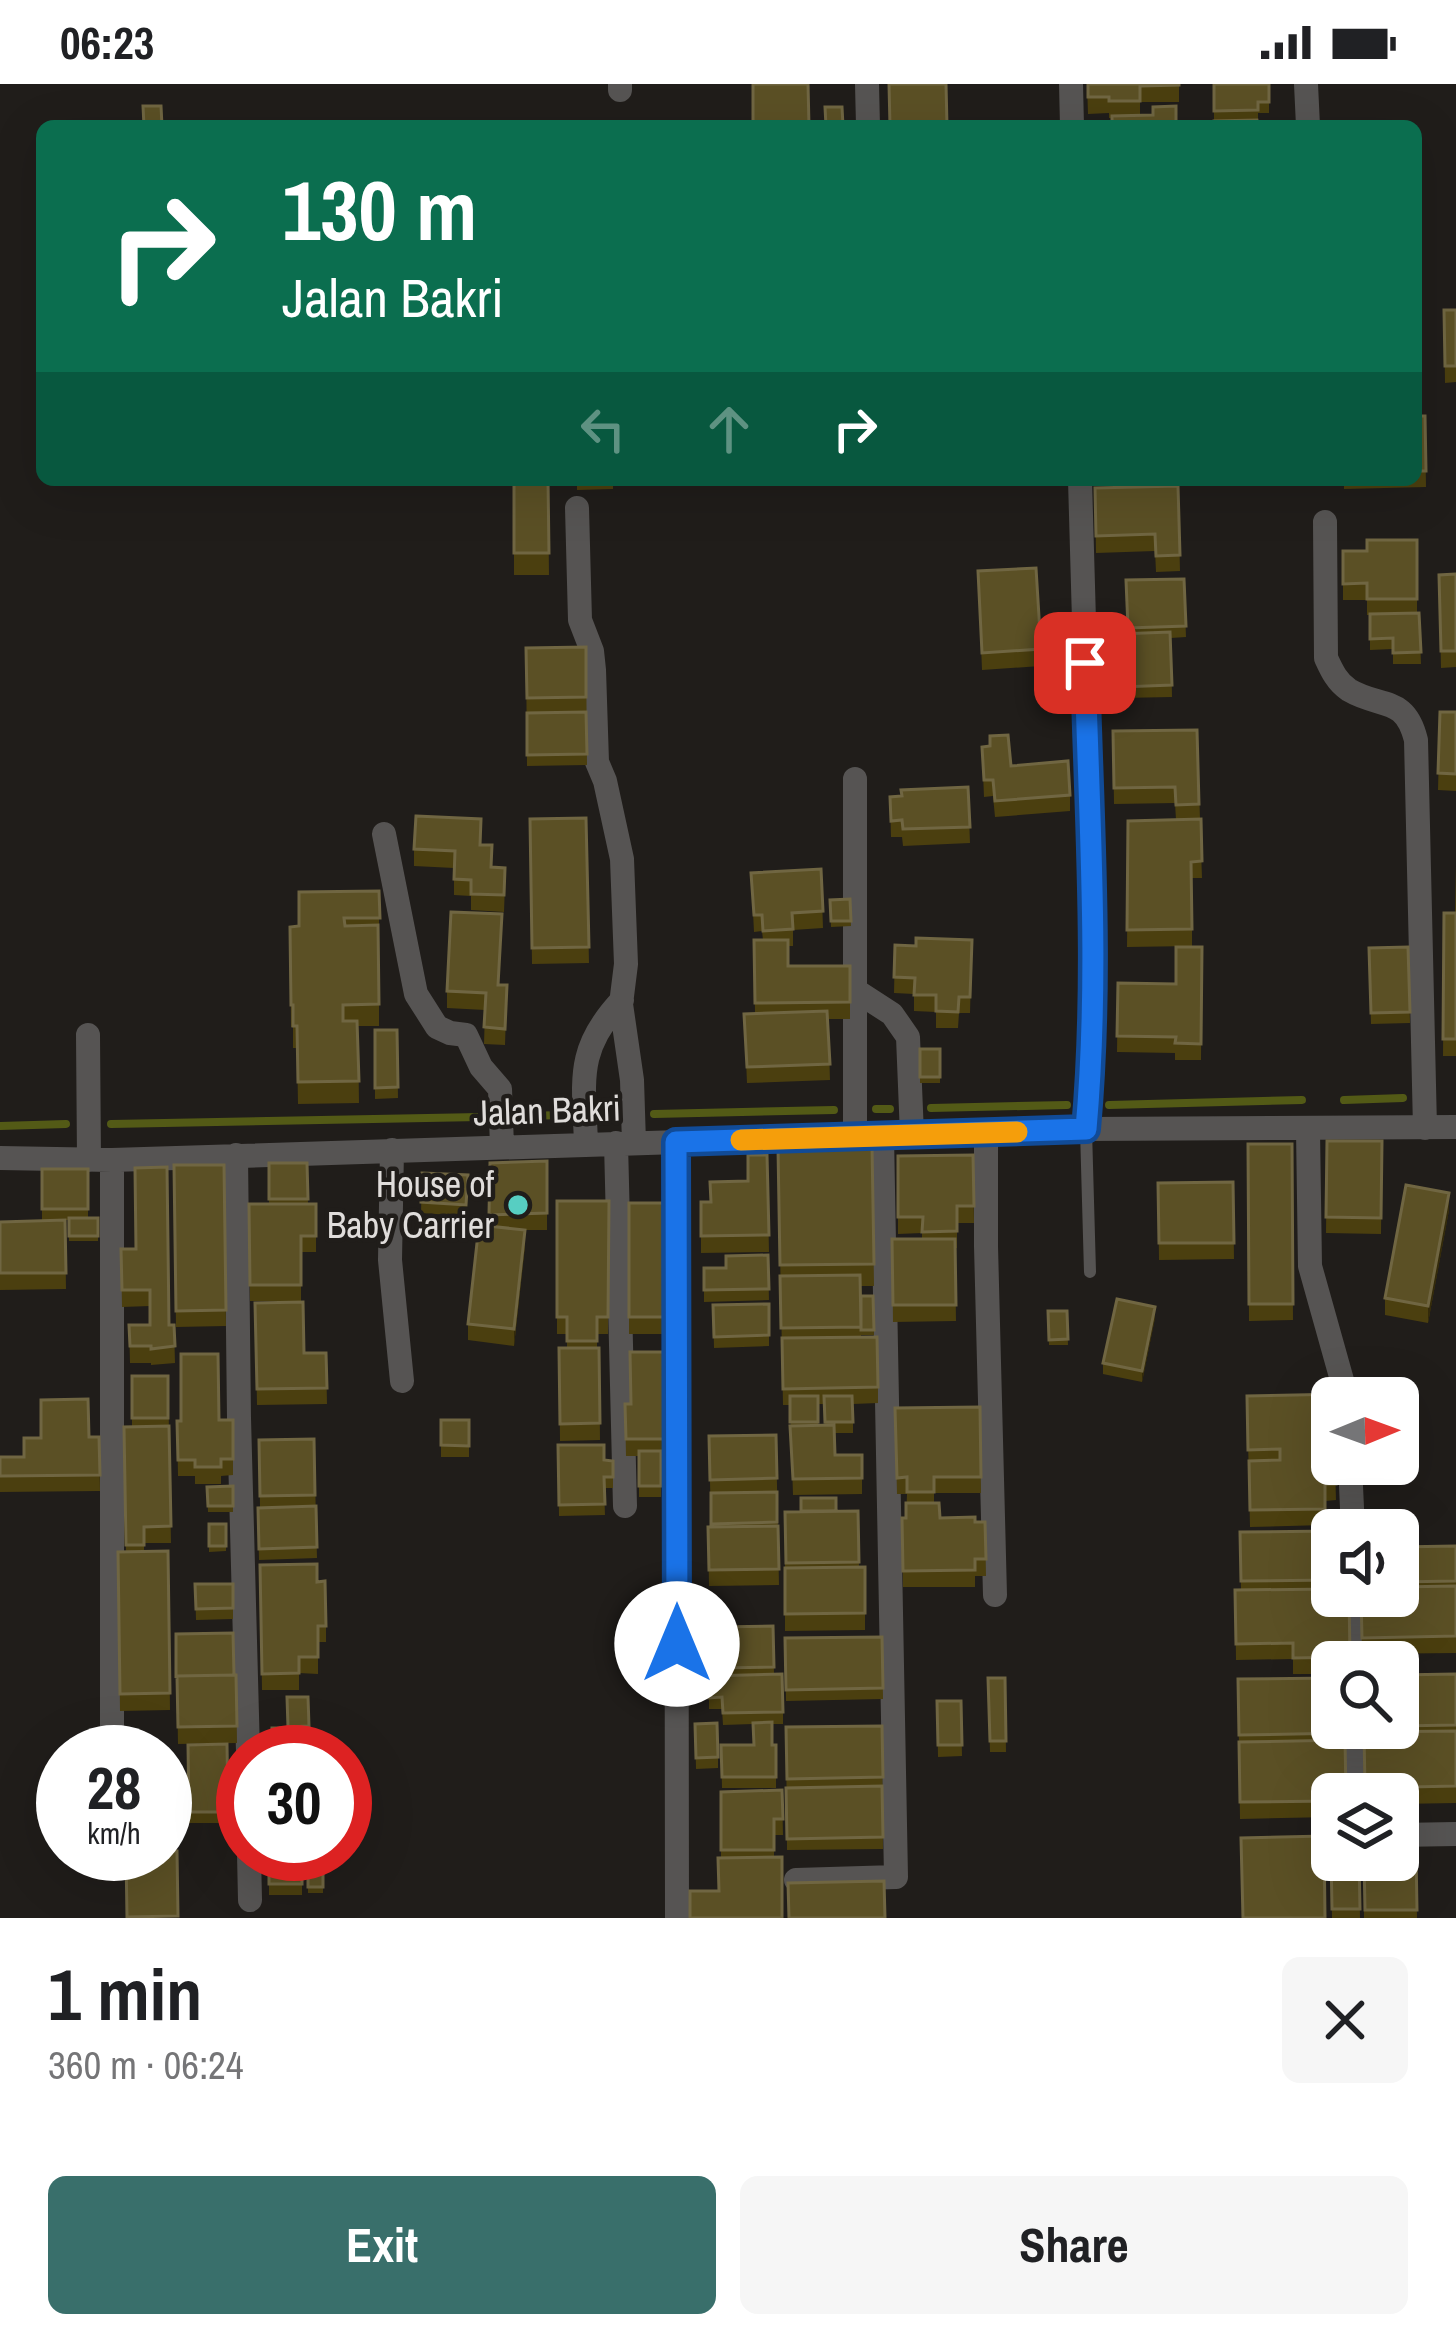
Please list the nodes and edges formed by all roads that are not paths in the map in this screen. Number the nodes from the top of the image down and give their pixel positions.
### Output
1 (867, 84) edge
2 (1071, 84) edge
3 (1306, 84) edge
4 (868, 120) edge
5 (1072, 120) edge
6 (1307, 120) edge
7 (1080, 486) edge
8 (577, 508) dead end
9 (1324, 522) dead end
10 (855, 779) dead end
11 (384, 834) dead end
12 (855, 990) junction
13 (622, 1000) junction
14 (88, 1035) dead end
15 (1456, 1127) edge
16 (1425, 1128) junction
17 (1086, 1129) junction
18 (1308, 1130) junction
19 (986, 1134) junction
20 (912, 1135) junction
21 (855, 1136) junction
22 (882, 1136) junction
23 (676, 1142) junction
24 (625, 1143) junction
25 (586, 1144) junction
26 (502, 1147) junction
27 (392, 1150) junction
28 (236, 1155) junction
29 (0, 1158) edge
30 (100, 1160) junction
31 (1090, 1272) dead end
32 (1341, 1377) edge
33 (402, 1381) dead end
34 (625, 1506) dead end
35 (995, 1595) dead end
36 (111, 1725) edge
37 (247, 1725) edge
38 (1456, 1834) edge
39 (1419, 1835) edge
40 (796, 1880) edge
41 (250, 1881) edge
42 (250, 1900) dead end
43 (677, 1918) edge

1 - 4 street
2 - 5 street
3 - 6 street
7 - 17 street
8 - 13 street
9 - 16 street
10 - 12 street
11 - 26 street
12 - 20 street
12 - 21 street
13 - 24 street
13 - 25 street
14 - 30 street
15 - 16 street, Jalan Bakri
16 - 18 street, Jalan Bakri
17 - 18 street, Jalan Bakri
17 - 19 street, Jalan Bakri
17 - 31 lane
18 - 32 street
19 - 20 street, Jalan Bakri
19 - 35 street
20 - 22 street, Jalan Bakri
21 - 22 street, Jalan Bakri
21 - 23 street, Jalan Bakri
22 - 40 street
23 - 24 street, Jalan Bakri
23 - 43 street
24 - 25 street, Jalan Bakri
24 - 34 street
25 - 26 street, Jalan Bakri
26 - 27 street, Jalan Bakri
27 - 28 street, Jalan Bakri
27 - 33 street
28 - 30 street, Jalan Bakri
28 - 37 street
29 - 30 street, Jalan Bakri
30 - 36 street
38 - 39 street
41 - 42 street

